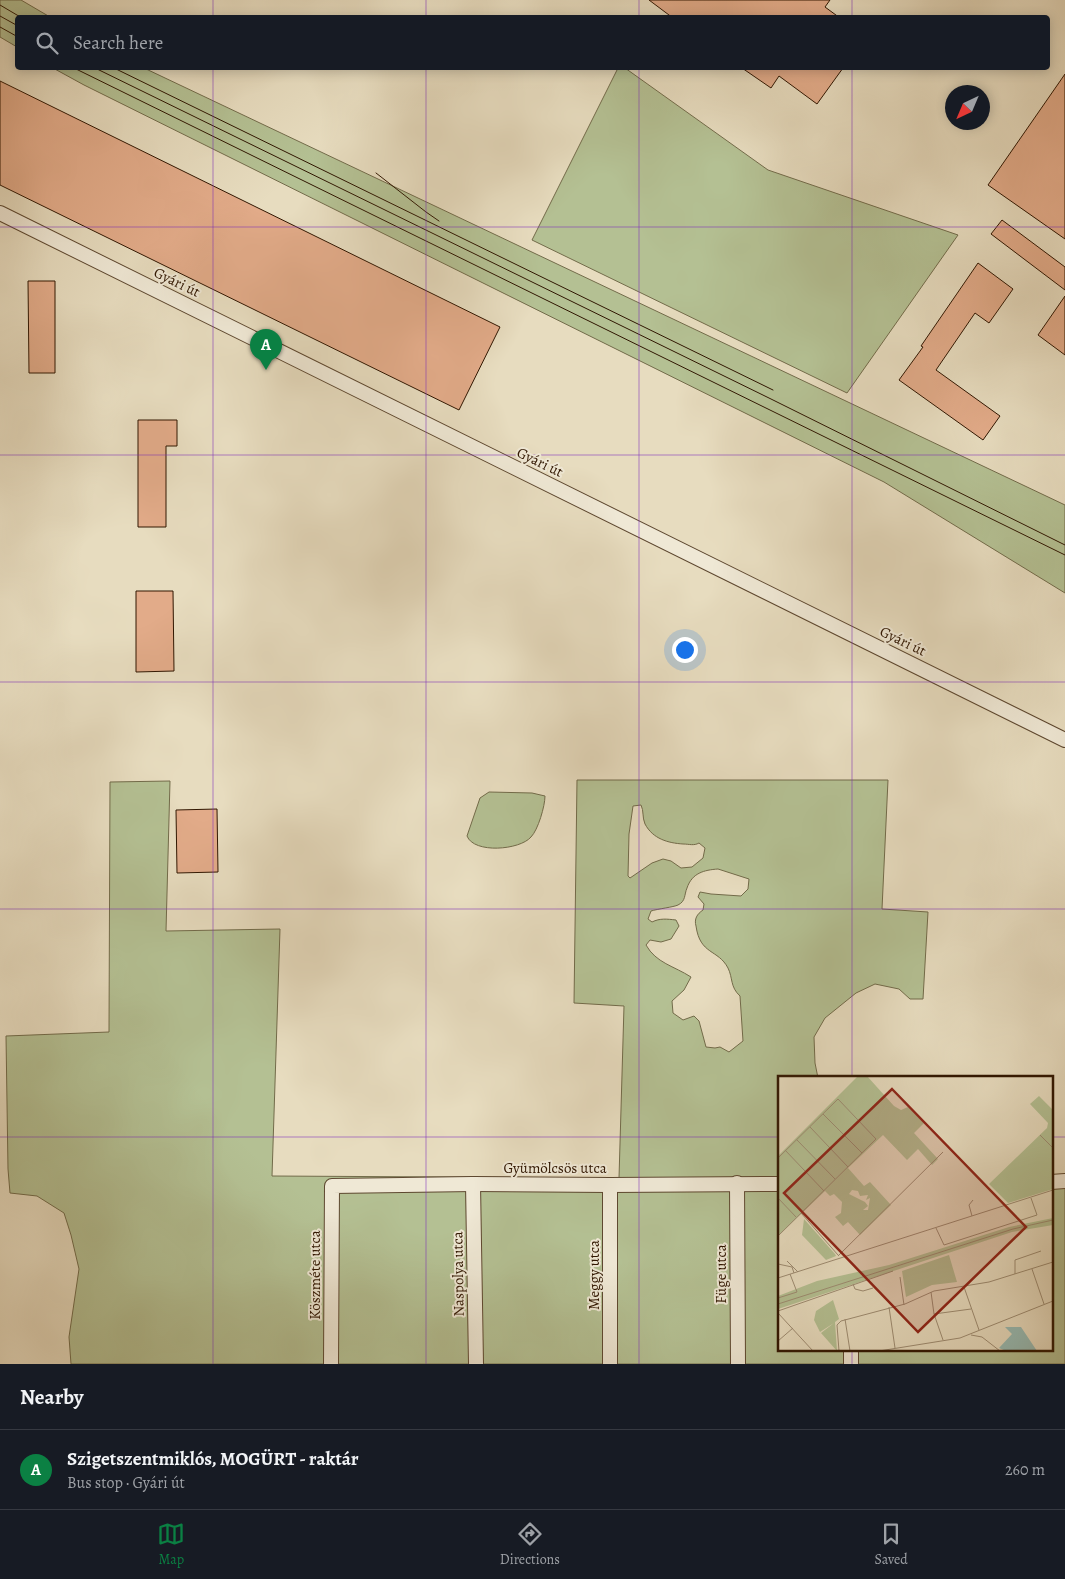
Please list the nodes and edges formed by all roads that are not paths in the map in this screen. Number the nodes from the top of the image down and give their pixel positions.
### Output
1 (0, 213) edge
2 (1065, 740) edge
3 (1052, 1182) edge
4 (1065, 1182) edge
5 (473, 1184) junction
6 (736, 1184) junction
7 (778, 1184) edge
8 (610, 1185) junction
9 (332, 1186) joint
10 (331, 1364) edge
11 (476, 1364) edge
12 (610, 1364) edge
13 (738, 1364) edge

1 - 2 street, Gyári út
3 - 4 street
5 - 8 street, Gyümölcsös utca
5 - 9 street, Gyümölcsös utca
5 - 11 street, Naspolya utca
6 - 7 street, Gyümölcsös utca
6 - 8 street, Gyümölcsös utca
6 - 13 street, Füge utca
8 - 12 street, Meggy utca
9 - 10 street, Köszméte utca

